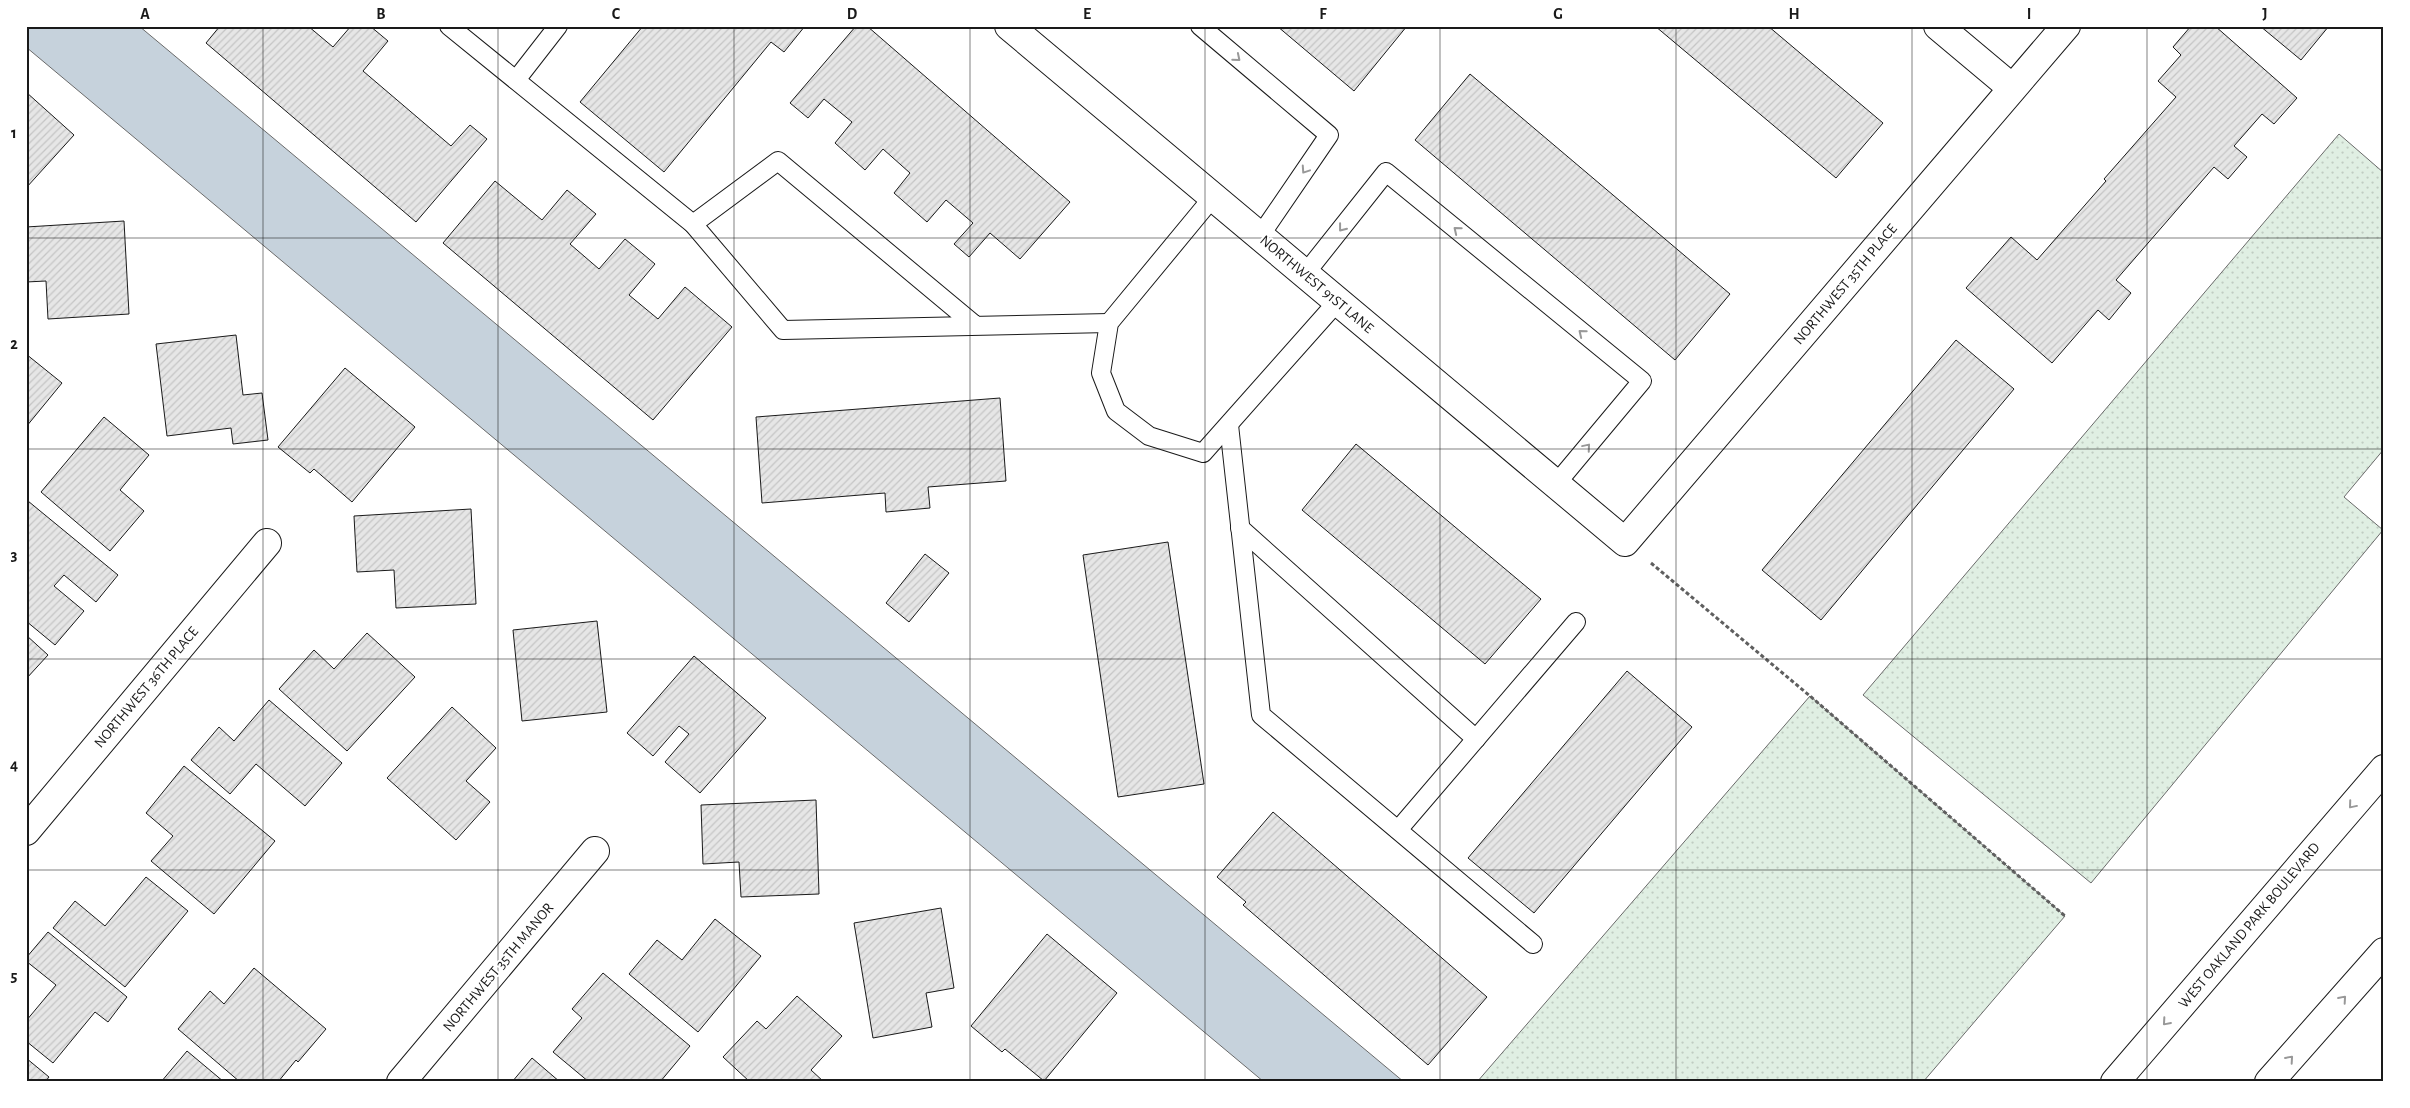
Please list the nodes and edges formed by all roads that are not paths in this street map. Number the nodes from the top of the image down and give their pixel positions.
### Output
1 (449, 26) edge
2 (558, 26) edge
3 (1009, 26) edge
4 (1200, 26) edge
5 (1938, 26) edge
6 (2066, 26) edge
7 (516, 80) junction
8 (2012, 88) junction
9 (1213, 197) junction
10 (693, 224) junction
11 (1260, 236) junction
12 (1305, 274) junction
13 (1338, 301) junction
14 (1110, 323) junction
15 (976, 326) junction
16 (1229, 425) junction
17 (1556, 484) junction
18 (1240, 528) junction
19 (1626, 542) joint
20 (267, 543) dead end
21 (1576, 622) dead end
22 (1476, 739) junction
23 (2384, 768) edge
24 (1398, 830) junction
25 (26, 831) edge
26 (595, 852) dead end
27 (1533, 944) dead end
28 (2384, 952) edge
29 (402, 1082) edge
30 (2115, 1082) edge
31 (2269, 1082) edge

1 - 7 lane
2 - 7 lane
3 - 9 street, NORTHWEST 91ST LANE
4 -> 11 lane
5 - 8 street
6 - 8 street, NORTHWEST 35TH PLACE
7 - 10 lane
8 - 19 street, NORTHWEST 35TH PLACE
9 - 11 street, NORTHWEST 91ST LANE
9 - 14 lane
10 - 15 lane
10 - 15 lane
11 - 12 street, NORTHWEST 91ST LANE
12 - 13 street, NORTHWEST 91ST LANE
17 -> 12 lane
13 - 16 lane
13 - 17 street, NORTHWEST 91ST LANE
14 - 15 lane
14 - 16 lane
16 - 18 lane
17 - 19 street, NORTHWEST 91ST LANE
18 - 22 lane
18 - 24 lane
20 - 25 street, NORTHWEST 36TH PLACE
21 - 22 lane
22 - 24 lane
23 -> 30 street, WEST OAKLAND PARK BOULEVARD
24 - 27 lane
26 - 29 street, NORTHWEST 35TH MANOR
31 -> 28 street

